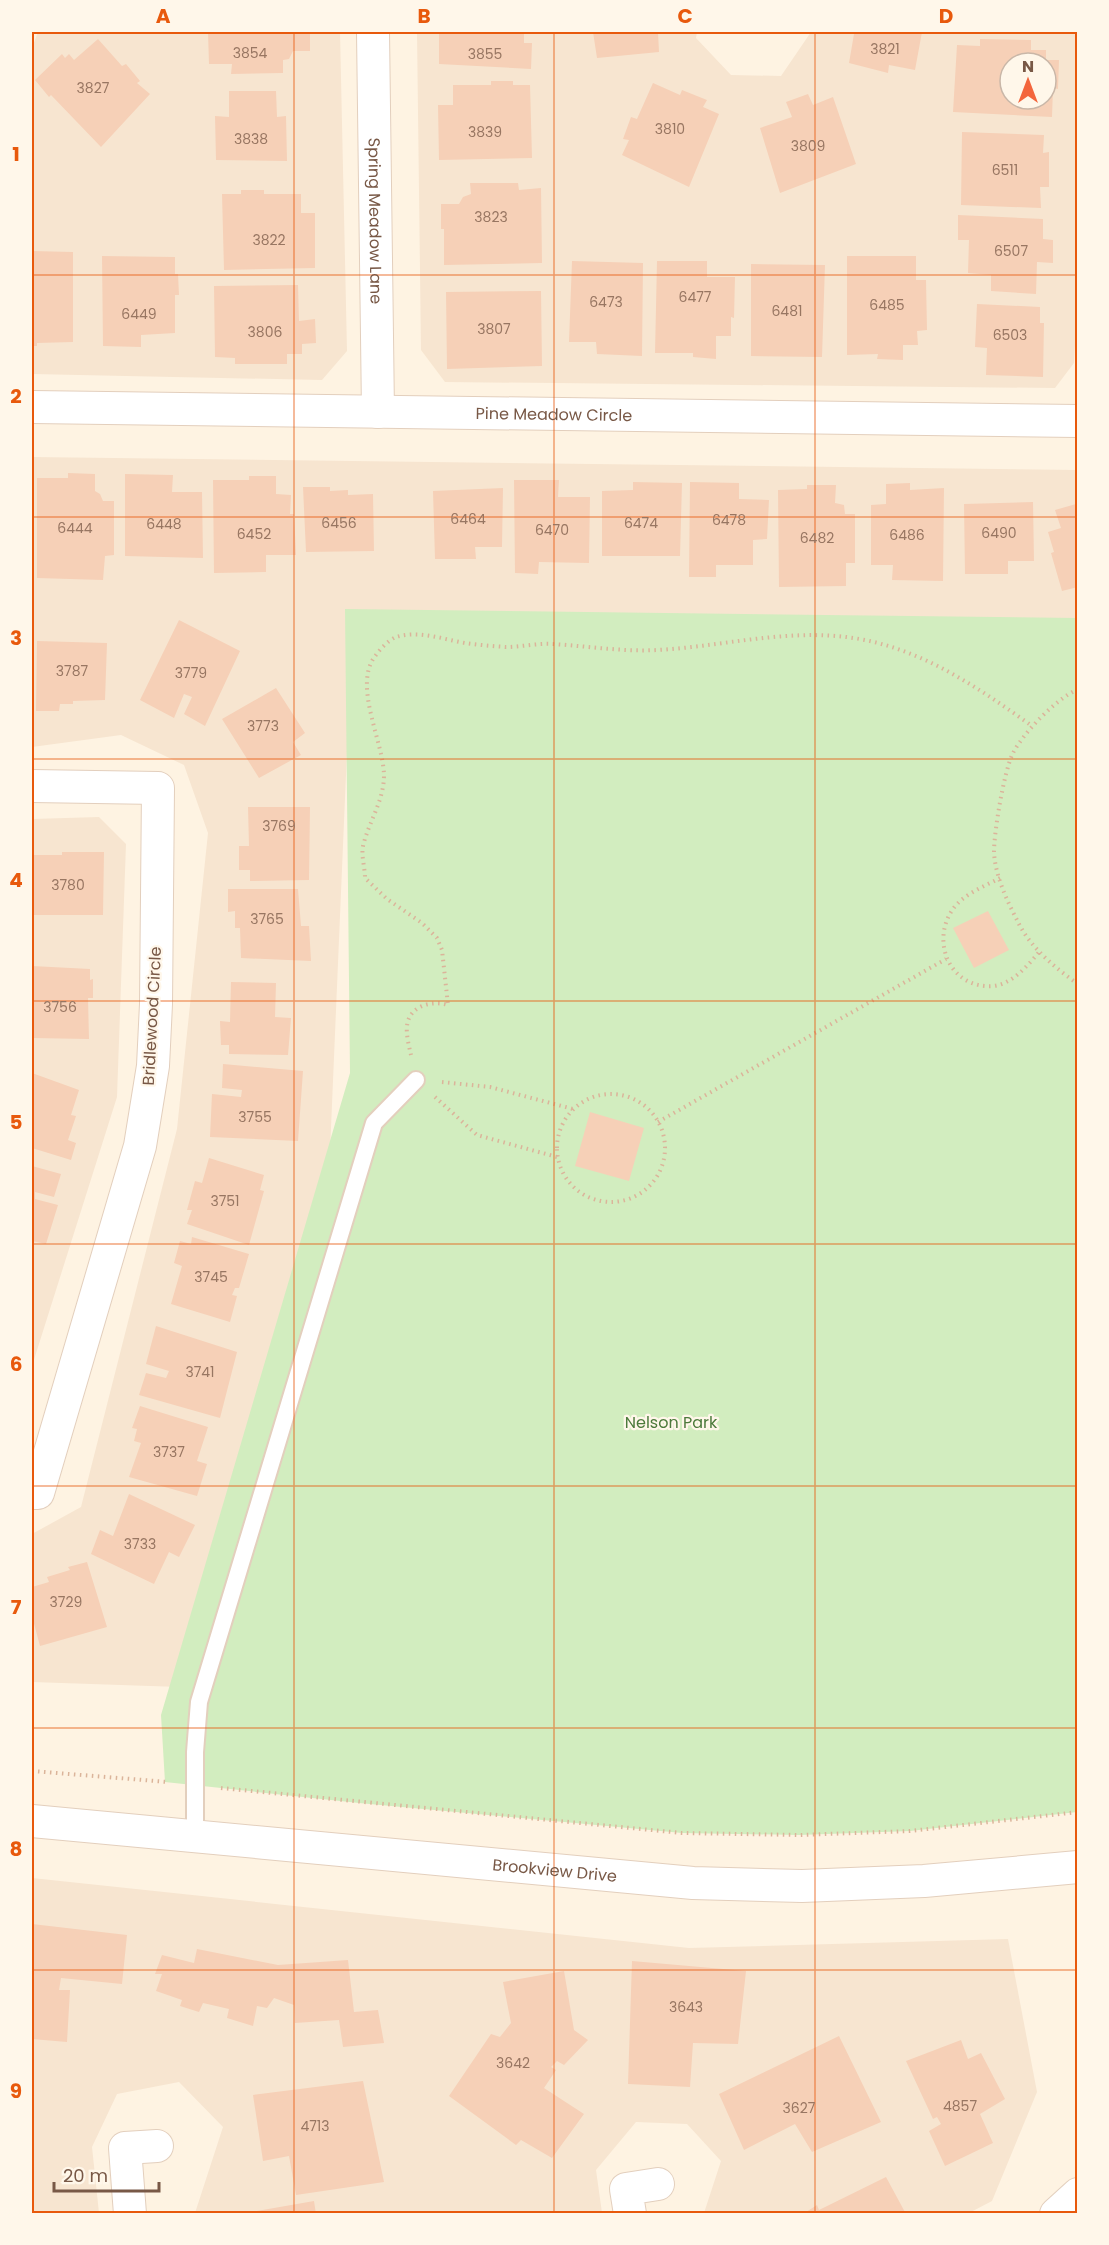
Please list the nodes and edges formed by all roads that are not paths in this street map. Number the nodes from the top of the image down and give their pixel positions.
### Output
1 (373, 32) edge
2 (32, 407) edge
3 (378, 412) junction
4 (1077, 421) edge
5 (32, 786) edge
6 (416, 1080) road end
7 (32, 1493) edge
8 (32, 1821) edge
9 (195, 1836) junction
10 (1077, 1867) edge
11 (157, 2146) dead end
12 (658, 2184) dead end
13 (1077, 2194) edge
14 (130, 2214) edge
15 (630, 2214) edge
16 (1056, 2214) edge

1 - 3 street, Spring Meadow Lane
2 - 3 street, Pine Meadow Circle
3 - 4 street, Pine Meadow Circle
5 - 7 street, Bridlewood Circle
6 - 9 lane
8 - 9 street, Brookview Drive
9 - 10 street, Brookview Drive
11 - 14 street
12 - 15 street
13 - 16 street

